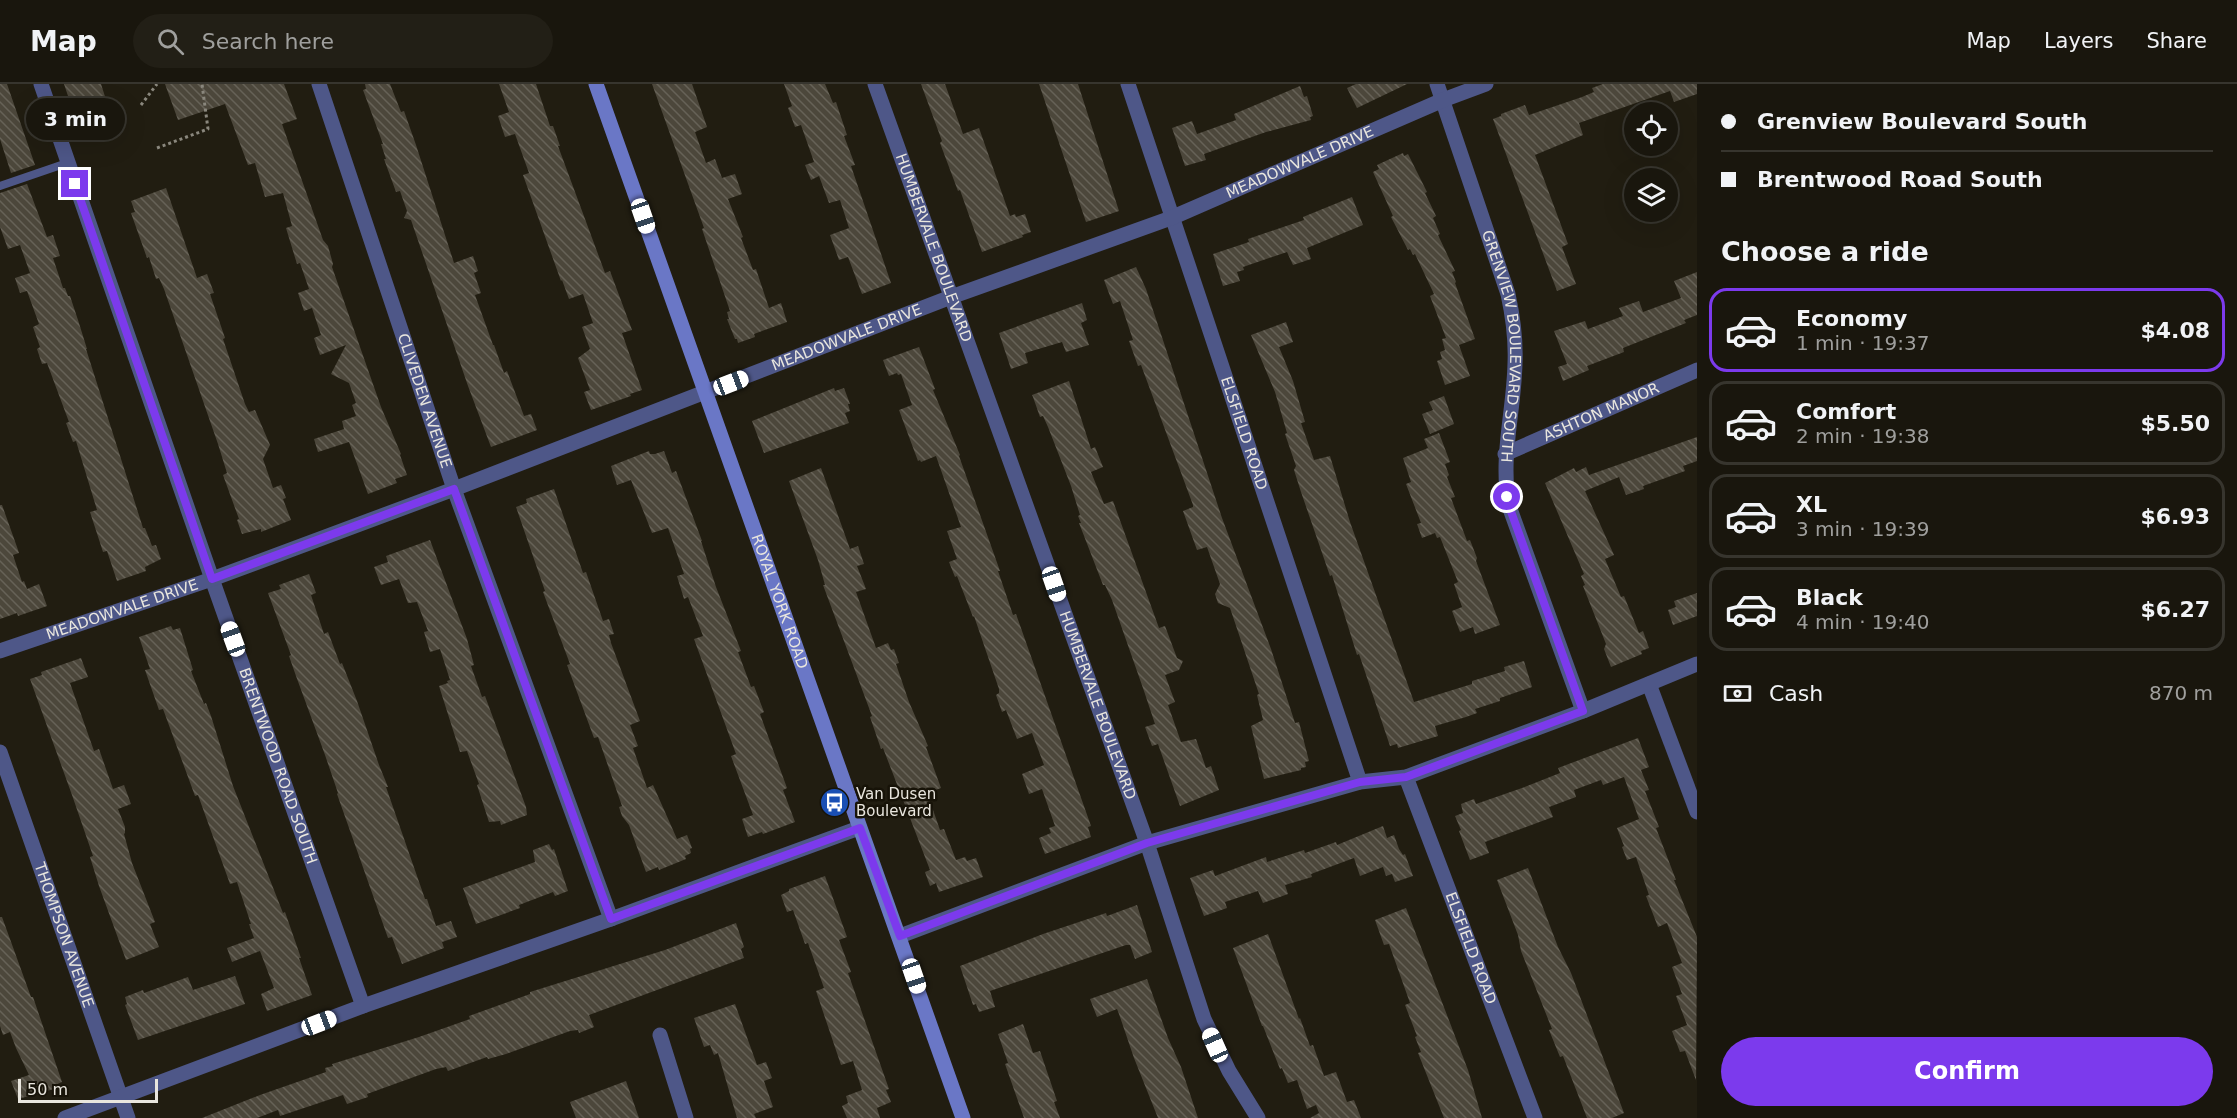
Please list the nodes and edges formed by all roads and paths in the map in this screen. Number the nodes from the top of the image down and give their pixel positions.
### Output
1 (41, 84) edge
2 (157, 84) edge
3 (202, 84) edge
4 (319, 84) edge
5 (596, 84) edge
6 (875, 84) edge
7 (1128, 84) edge
8 (1437, 84) edge
9 (1486, 84) edge
10 (1443, 100) junction
11 (141, 105) dead end
12 (157, 148) dead end
13 (67, 163) junction
14 (0, 186) edge
15 (1172, 218) junction
16 (951, 297) junction
17 (1697, 370) edge
18 (705, 393) junction
19 (1505, 454) junction
20 (454, 489) junction
21 (212, 579) junction
22 (0, 651) edge
23 (1697, 664) edge
24 (1650, 684) junction
25 (1583, 711) junction
26 (0, 752) edge
27 (1406, 777) junction
28 (1360, 782) junction
29 (1697, 812) edge
30 (860, 828) junction
31 (1147, 843) junction
32 (611, 919) junction
33 (900, 936) junction
34 (363, 1006) junction
35 (660, 1035) dead end
36 (121, 1098) junction
37 (65, 1118) edge
38 (128, 1118) edge
39 (686, 1118) edge
40 (963, 1118) edge
41 (1258, 1118) edge
42 (1535, 1118) edge

1 - 13 street, BRENTWOOD ROAD SOUTH
2 - 11 path
3 - 12 path
4 - 20 street, CLIVEDEN AVENUE
5 - 18 main road, ROYAL YORK ROAD
6 - 16 street, HUMBERVALE BOULEVARD
7 - 15 street, ELSFIELD ROAD
8 - 10 street, GRENVIEW BOULEVARD SOUTH
9 - 10 street, MEADOWVALE DRIVE
10 - 15 street, MEADOWVALE DRIVE
10 - 19 street, GRENVIEW BOULEVARD SOUTH
13 - 14 lane
13 - 21 street, BRENTWOOD ROAD SOUTH
15 - 16 street, MEADOWVALE DRIVE
15 - 28 street, ELSFIELD ROAD
16 - 18 street, MEADOWVALE DRIVE
16 - 31 street, HUMBERVALE BOULEVARD
17 - 19 street, ASHTON MANOR
18 - 20 street, MEADOWVALE DRIVE
18 - 30 main road, ROYAL YORK ROAD
19 - 25 street, GRENVIEW BOULEVARD SOUTH
20 - 21 street, MEADOWVALE DRIVE
20 - 32 street, CLIVEDEN AVENUE
21 - 22 street, MEADOWVALE DRIVE
21 - 34 street, BRENTWOOD ROAD SOUTH
23 - 24 street
24 - 25 street
24 - 29 street
25 - 27 street
26 - 36 street, THOMPSON AVENUE
27 - 28 street
27 - 42 street, ELSFIELD ROAD
28 - 31 street
30 - 32 street
30 - 33 main road, ROYAL YORK ROAD
31 - 33 street
31 - 41 street, HUMBERVALE BOULEVARD
32 - 34 street
33 - 40 main road, ROYAL YORK ROAD
34 - 36 street
35 - 39 street
36 - 37 street
36 - 38 street, THOMPSON AVENUE

